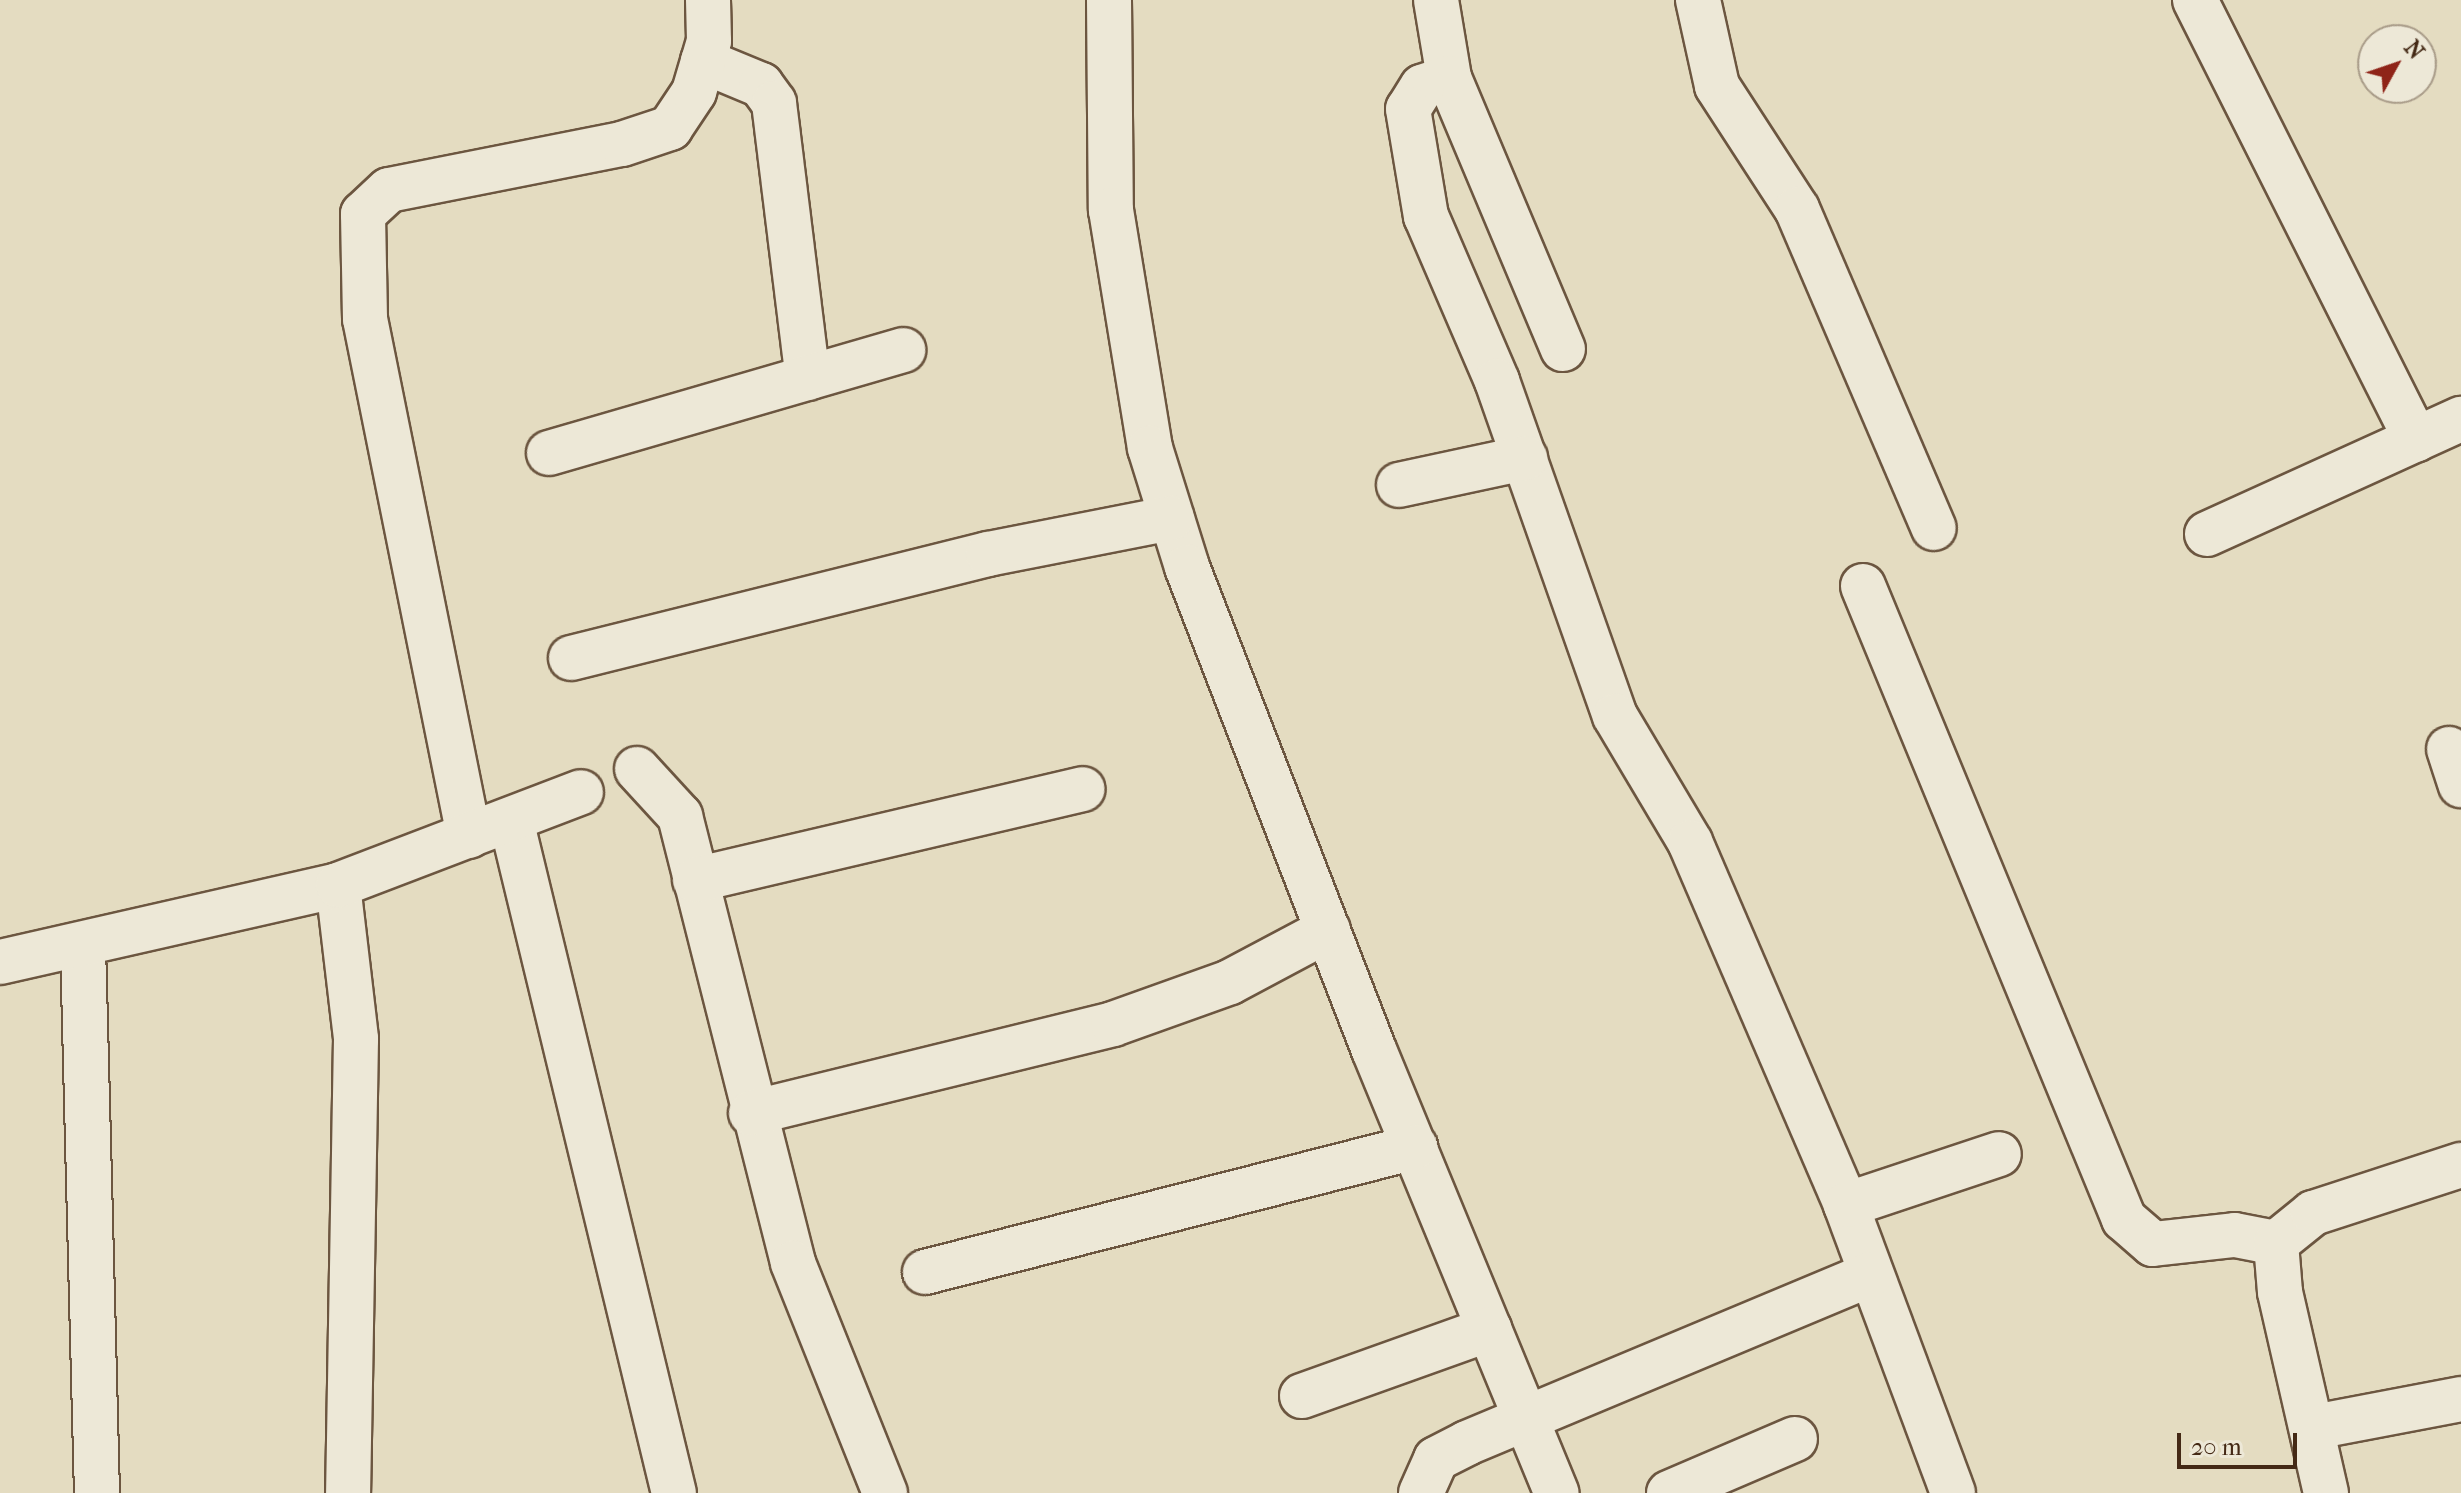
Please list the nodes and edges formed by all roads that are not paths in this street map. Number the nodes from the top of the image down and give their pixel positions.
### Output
1 (708, 0) edge
2 (1109, 0) edge
3 (1436, 0) edge
4 (1698, 0) edge
5 (2195, 0) edge
6 (703, 61) junction
7 (1449, 78) junction
8 (1563, 349) dead end
9 (903, 350) dead end
10 (808, 378) junction
11 (2461, 419) edge
12 (2416, 440) junction
13 (549, 453) dead end
14 (1525, 458) junction
15 (1399, 485) dead end
16 (1172, 518) junction
17 (1934, 528) dead end
18 (2207, 534) dead end
19 (1863, 586) dead end
20 (571, 658) dead end
21 (637, 769) dead end
22 (1082, 789) dead end
23 (581, 792) dead end
24 (511, 820) junction
25 (469, 836) junction
26 (695, 880) junction
27 (338, 885) junction
28 (1328, 930) junction
29 (83, 945) junction
30 (0, 962) edge
31 (751, 1113) junction
32 (1415, 1147) junction
33 (1999, 1154) dead end
34 (2461, 1165) edge
35 (1846, 1205) junction
36 (2276, 1243) junction
37 (925, 1272) dead end
38 (1871, 1274) junction
39 (1489, 1329) junction
40 (1302, 1396) dead end
41 (2461, 1399) edge
42 (1526, 1417) junction
43 (2314, 1427) junction
44 (1795, 1439) dead end
45 (97, 1493) edge
46 (348, 1493) edge
47 (674, 1493) edge
48 (885, 1493) edge
49 (1421, 1493) edge
50 (1557, 1493) edge
51 (1669, 1493) edge
52 (1953, 1493) edge
53 (2326, 1493) edge

1 - 6 street
2 - 16 street
3 - 7 street
4 - 17 street
5 - 12 street
6 - 10 street
6 - 25 street
7 - 8 street
7 - 14 street
9 - 10 street
10 - 13 street
11 - 12 street
12 - 18 street
14 - 15 street
14 - 35 street
16 - 20 street
16 - 28 street
19 - 36 street
21 - 26 street
22 - 26 street
23 - 24 street
24 - 25 street
24 - 47 street
25 - 27 street
26 - 31 street
27 - 29 street
27 - 46 street
28 - 31 street
28 - 32 street
29 - 30 street
29 - 45 street
31 - 48 street
32 - 37 street
32 - 39 street
33 - 35 street
34 - 36 street
35 - 38 street
36 - 43 street
38 - 42 street
38 - 52 street
39 - 40 street
39 - 42 street
41 - 43 street
42 - 49 street
42 - 50 street
43 - 53 street
44 - 51 street

